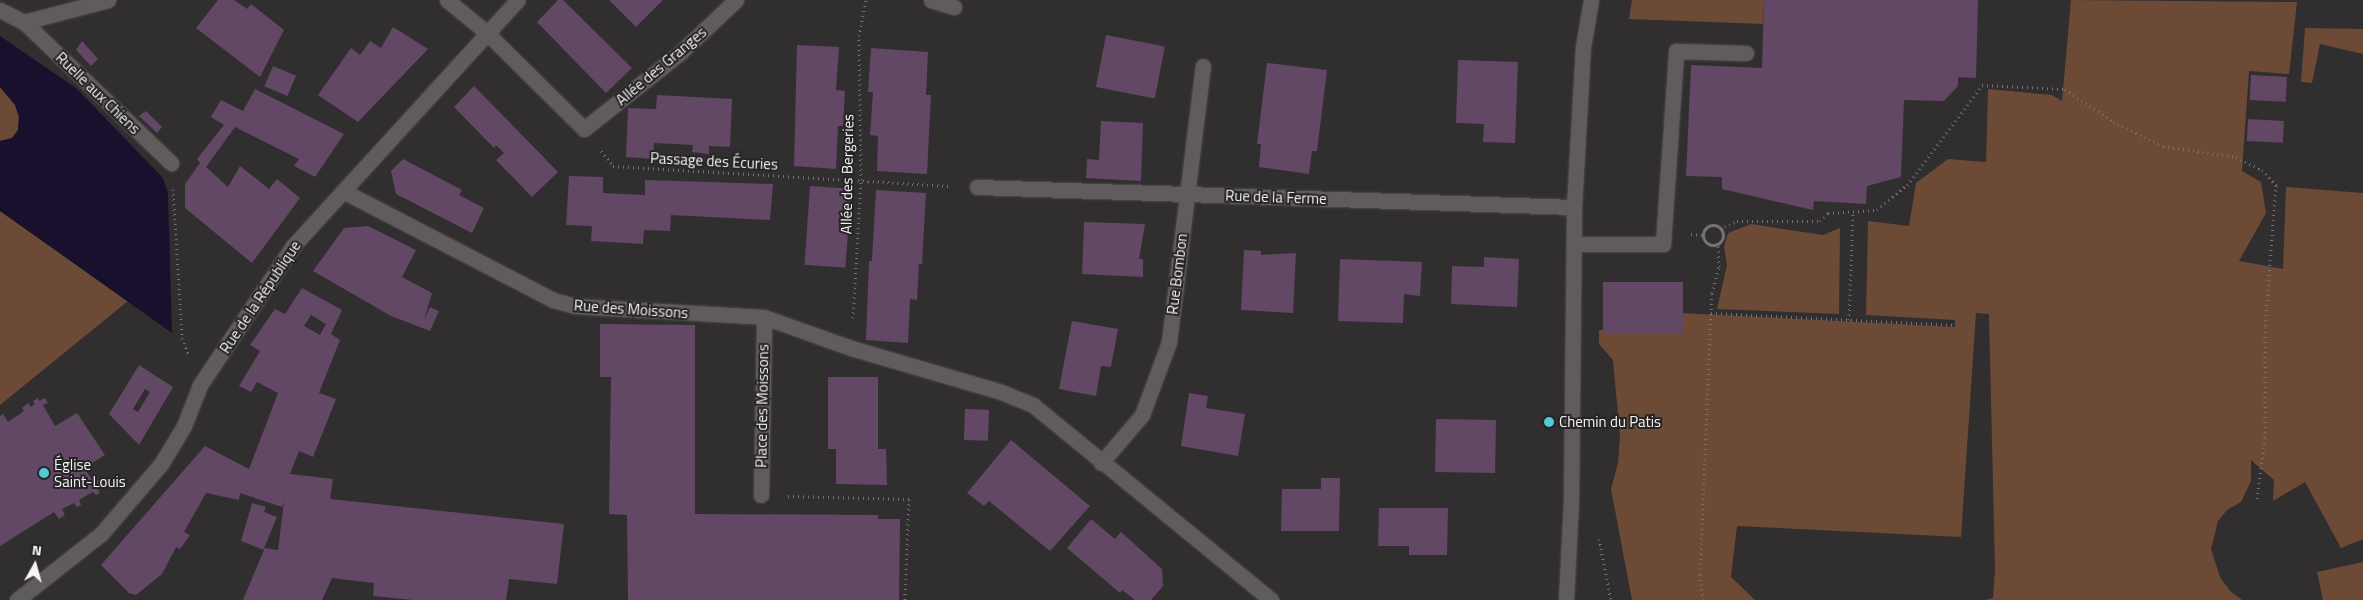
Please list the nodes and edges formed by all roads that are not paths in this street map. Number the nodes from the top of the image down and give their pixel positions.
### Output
1 (108, 0) edge
2 (448, 0) edge
3 (518, 0) edge
4 (736, 0) edge
5 (931, 0) edge
6 (1591, 0) edge
7 (954, 7) dead end
8 (0, 10) edge
9 (24, 22) junction
10 (488, 33) junction
11 (1746, 53) dead end
12 (1203, 66) dead end
13 (171, 163) road end
14 (977, 187) road end
15 (343, 191) junction
16 (1187, 194) junction
17 (1574, 207) junction
18 (1574, 244) junction
19 (764, 317) junction
20 (1101, 463) junction
21 (761, 495) road end
22 (17, 600) edge
23 (1271, 600) edge
24 (1566, 600) edge

1 - 9 street
2 - 10 street
3 - 10 street, Rue de la République
4 - 10 street, Allée des Granges
5 - 7 street
6 - 17 street
8 - 9 street, Ruelle aux Chiens
9 - 13 street, Ruelle aux Chiens
10 - 15 street, Rue de la République
11 - 18 street
12 - 16 street, Rue Bombon
14 - 16 street, Rue de la Ferme
15 - 19 street, Rue des Moissons
15 - 22 street, Rue de la République
16 - 17 street, Rue de la Ferme
16 - 20 street, Rue Bombon
17 - 18 street
18 - 24 street
19 - 20 street, Rue des Moissons
19 - 21 street, Place des Moissons
20 - 23 street

